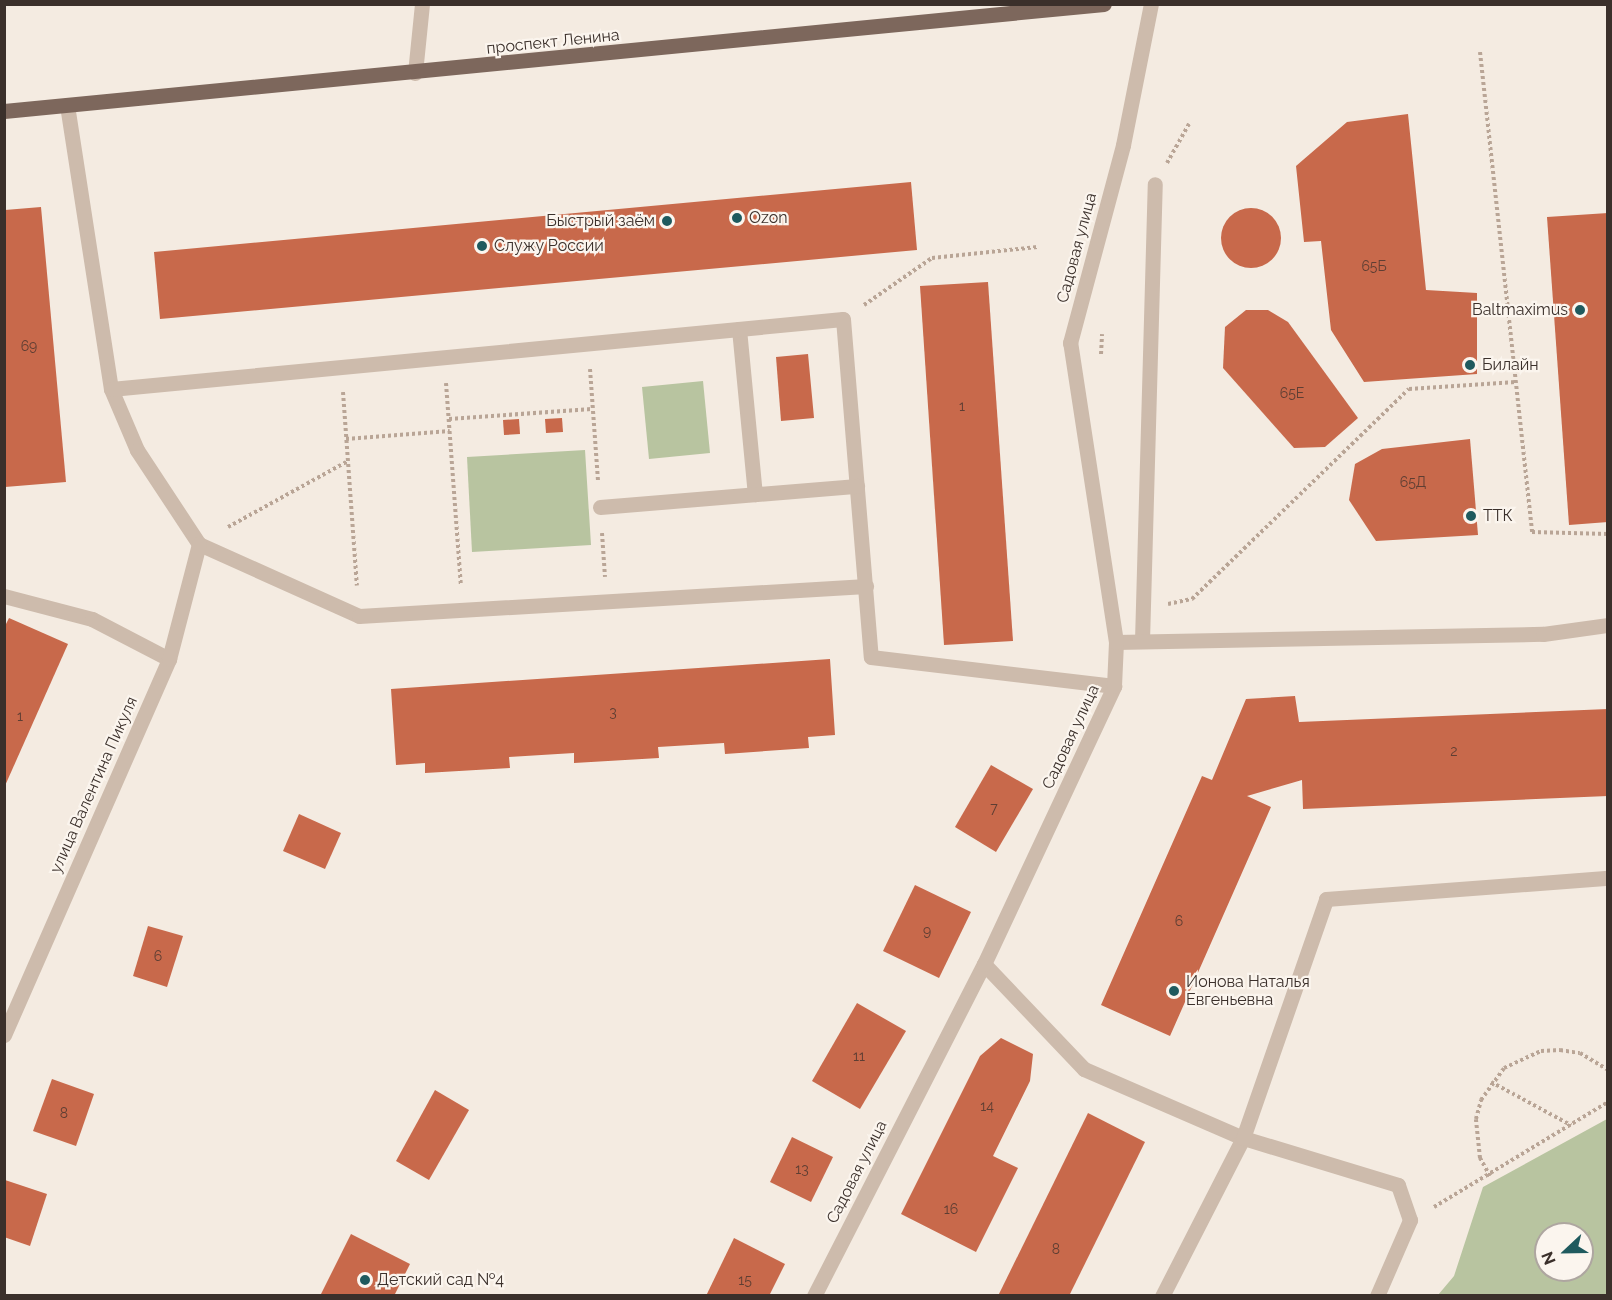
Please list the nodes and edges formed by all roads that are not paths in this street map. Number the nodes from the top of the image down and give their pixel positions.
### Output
1 (422, 4) edge
2 (1104, 4) edge
3 (1151, 4) edge
4 (415, 73) junction
5 (68, 105) junction
6 (4, 111) edge
7 (1155, 184) dead end
8 (739, 329) junction
9 (111, 389) junction
10 (857, 486) junction
11 (755, 494) junction
12 (600, 507) road end
13 (199, 544) junction
14 (866, 586) junction
15 (4, 596) edge
16 (1608, 625) edge
17 (1142, 641) junction
18 (1116, 642) junction
19 (169, 660) junction
20 (1114, 686) junction
21 (1608, 878) edge
22 (984, 964) junction
23 (4, 1035) edge
24 (1243, 1138) junction
25 (814, 1296) edge
26 (1162, 1296) edge
27 (1377, 1296) edge

1 - 4 street
2 - 4 main road, проспект Ленина
3 - 18 street, Садовая улица
4 - 5 main road, проспект Ленина
5 - 6 main road, проспект Ленина
5 - 9 street
7 - 17 street
8 - 9 street
8 - 10 street
8 - 11 street
9 - 13 street
10 - 11 street
10 - 14 street
11 - 12 street
13 - 14 street
13 - 19 street, улица Валентина Пикуля
14 - 20 street
15 - 19 street
16 - 17 street
17 - 18 street
18 - 20 street, Садовая улица
19 - 23 street, улица Валентина Пикуля
20 - 22 street, Садовая улица
21 - 24 street
22 - 24 street
22 - 25 street, Садовая улица
24 - 26 street
24 - 27 street

